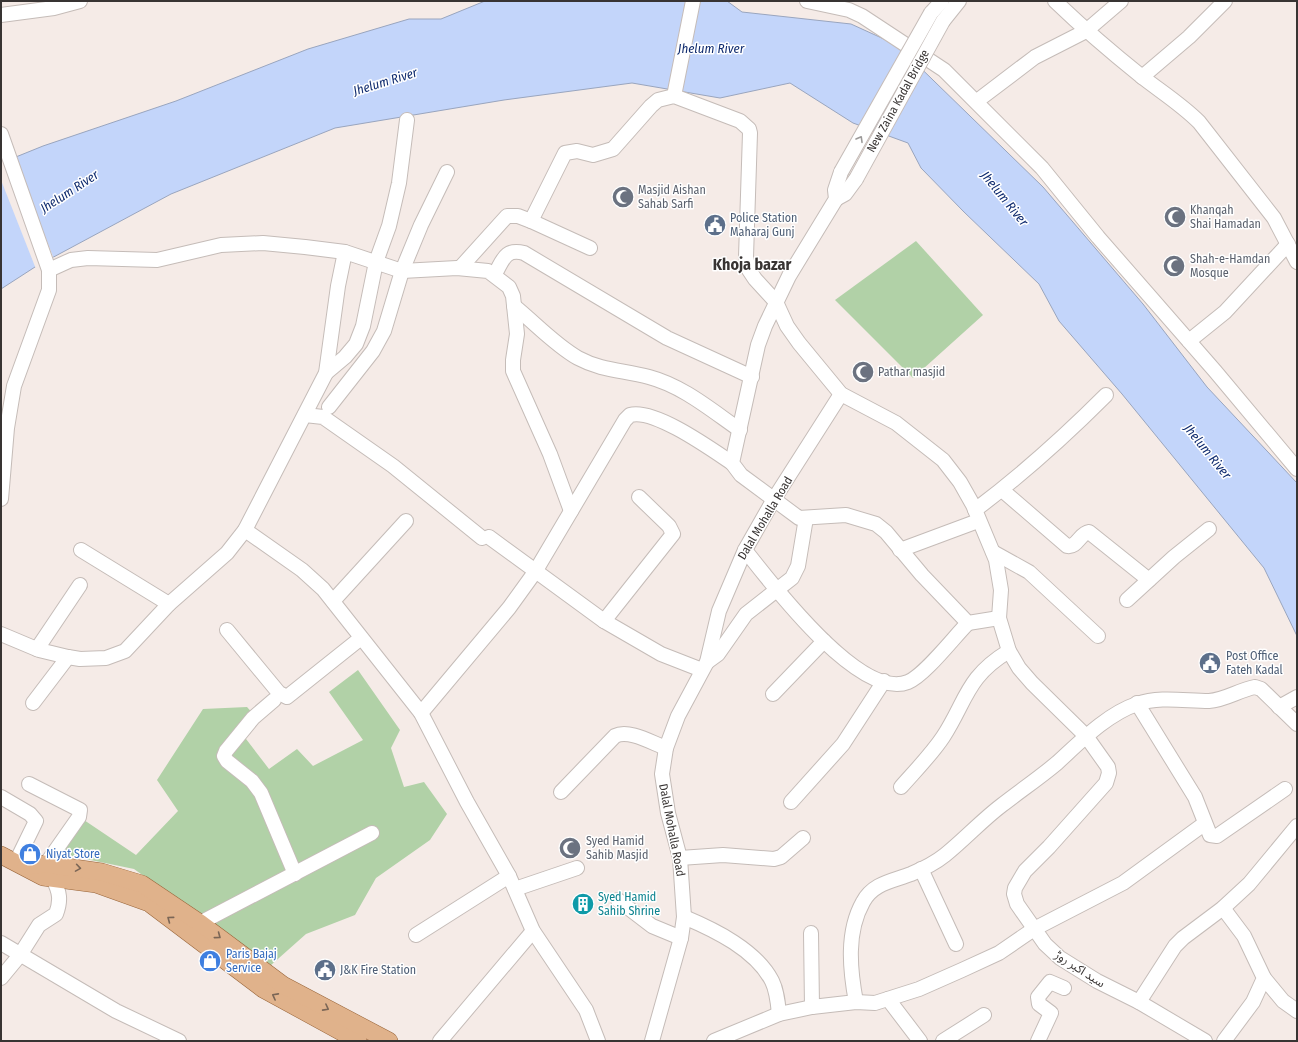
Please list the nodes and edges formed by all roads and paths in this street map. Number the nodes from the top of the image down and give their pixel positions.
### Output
1 (80, 1) edge
2 (693, 1) edge
3 (942, 1) edge
4 (959, 1) edge
5 (1055, 1) edge
6 (1121, 1) edge
7 (1225, 1) edge
8 (816, 2) edge
9 (1, 15) edge
10 (937, 17) junction
11 (1086, 31) junction
12 (1142, 77) junction
13 (674, 93) junction
14 (977, 101) junction
15 (407, 120) dead end
16 (1, 134) edge
17 (447, 172) dead end
18 (836, 199) junction
19 (531, 221) junction
20 (590, 248) dead end
21 (345, 252) junction
22 (1294, 253) edge
23 (376, 262) junction
24 (460, 268) junction
25 (49, 270) junction
26 (402, 271) junction
27 (495, 274) junction
28 (776, 302) junction
29 (514, 306) junction
30 (1189, 342) junction
31 (326, 373) junction
32 (752, 377) junction
33 (840, 394) junction
34 (1106, 395) dead end
35 (329, 407) dead end
36 (305, 415) junction
37 (740, 430) junction
38 (3, 453) edge
39 (732, 463) junction
40 (1297, 469) edge
41 (1002, 490) junction
42 (639, 497) dead end
43 (1, 499) edge
44 (774, 499) junction
45 (571, 511) junction
46 (977, 515) junction
47 (806, 518) junction
48 (406, 521) dead end
49 (1209, 529) dead end
50 (245, 530) junction
51 (81, 550) dead end
52 (744, 550) junction
53 (900, 550) junction
54 (993, 552) junction
55 (535, 572) junction
56 (1149, 580) junction
57 (80, 585) dead end
58 (776, 590) junction
59 (1127, 600) dead end
60 (333, 601) junction
61 (169, 604) junction
62 (999, 618) junction
63 (604, 621) junction
64 (968, 623) junction
65 (227, 630) dead end
66 (1, 634) edge
67 (1098, 636) dead end
68 (362, 638) junction
69 (824, 641) junction
70 (37, 649) junction
71 (1008, 651) junction
72 (68, 657) junction
73 (704, 666) junction
74 (884, 681) junction
75 (773, 694) dead end
76 (1297, 697) edge
77 (274, 700) dead end
78 (33, 702) dead end
79 (1138, 704) junction
80 (1279, 707) junction
81 (421, 712) junction
82 (1297, 724) edge
83 (1086, 736) junction
84 (666, 748) junction
85 (28, 784) dead end
86 (901, 787) dead end
87 (1285, 789) dead end
88 (561, 792) dead end
89 (1, 797) edge
90 (791, 802) dead end
91 (1204, 824) junction
92 (1297, 826) edge
93 (372, 833) dead end
94 (803, 838) dead end
95 (680, 858) junction
96 (14, 861) edge
97 (46, 864) junction
98 (577, 868) dead end
99 (921, 869) junction
100 (295, 874) junction
101 (509, 876) junction
102 (53, 879) junction
103 (515, 889) junction
104 (618, 900) dead end
105 (1223, 908) junction
106 (684, 917) junction
107 (200, 923) junction
108 (1034, 929) junction
109 (533, 930) junction
110 (811, 933) dead end
111 (416, 935) dead end
112 (681, 938) junction
113 (1, 942) edge
114 (956, 944) dead end
115 (20, 955) junction
116 (1, 978) edge
117 (1264, 978) junction
118 (1064, 988) dead end
119 (888, 999) junction
120 (856, 1002) junction
121 (1139, 1002) junction
122 (812, 1007) junction
123 (1297, 1011) edge
124 (779, 1014) junction
125 (984, 1015) dead end
126 (179, 1041) edge
127 (358, 1041) edge
128 (389, 1041) edge
129 (440, 1041) edge
130 (598, 1041) edge
131 (652, 1041) edge
132 (714, 1041) edge
133 (920, 1041) edge
134 (943, 1041) edge
135 (1038, 1041) edge
136 (1205, 1041) edge
137 (1224, 1041) edge

1 - 9 street
2 - 13 street
3 - 10 street
4 - 10 street, New Zaina Kadal Bridge
5 - 11 street
6 - 11 street
7 - 12 street
8 - 14 street
10 - 18 street, New Zaina Kadal Bridge, bridge
18 -> 10 street, New Zaina Kadal Bridge, bridge
11 - 12 street
11 - 14 street
12 - 22 street
13 - 19 street
13 - 28 street
14 - 30 street
15 - 23 street
16 - 25 street
17 - 26 street
18 - 28 street
19 - 20 street
19 - 24 street
21 - 23 street
21 - 25 street
21 - 31 street
22 - 30 street
23 - 26 street
23 - 31 street
24 - 26 street
24 - 27 street
25 - 38 street
26 - 35 street
27 - 29 street
27 - 32 street
28 - 32 street
28 - 33 street
29 - 37 street
29 - 45 street
30 - 40 street
31 - 36 street
32 - 37 street
33 - 44 street, Dalal Mohalla Road
33 - 46 street
34 - 41 street
36 - 50 street
36 - 55 street
37 - 39 street
38 - 43 street
39 - 44 street
39 - 45 street
41 - 46 street
41 - 56 street
42 - 63 street
44 - 47 street
44 - 52 street, Dalal Mohalla Road
45 - 55 street
46 - 53 street
46 - 54 street
47 - 53 street
47 - 58 street
48 - 60 street
49 - 56 street
50 - 60 street
50 - 61 street
51 - 61 street
52 - 58 street
52 - 73 street, Dalal Mohalla Road
53 - 64 street
54 - 62 street
54 - 67 street
55 - 63 street
55 - 81 street
56 - 59 street
57 - 70 street
58 - 69 street
58 - 73 street
60 - 68 street
61 - 72 street
62 - 64 street
62 - 71 street
63 - 73 street
64 - 74 street
65 - 68 street
66 - 70 street
68 - 81 street
69 - 74 street
69 - 75 street
70 - 72 street
71 - 83 street
71 - 86 street
72 - 78 street
73 - 84 street, Dalal Mohalla Road
74 - 90 street
76 - 80 street
77 - 100 street
79 - 80 street
79 - 83 street
79 - 91 street
80 - 82 street
81 - 101 street
83 - 99 street
83 - 108 street, سید اکبر روڑ
84 - 88 street
84 - 95 street, Dalal Mohalla Road
85 - 97 street
87 - 91 street
89 - 96 street
91 - 108 street
92 - 105 street
93 - 100 street
94 - 95 street
95 - 106 street, Dalal Mohalla Road
96 - 97 main road
96 - 102 main road
97 -> 107 main road
98 - 103 street
99 - 114 street
99 - 120 street
100 - 107 street
101 - 103 street
101 - 111 street
102 - 115 street
127 -> 102 main road
103 - 109 street
104 - 112 street
105 - 117 street
105 - 121 street
106 - 112 street, Dalal Mohalla Road
106 - 124 street
107 -> 128 main road
108 - 119 street
108 - 121 street, سید اکبر روڑ
109 - 129 street
109 - 130 street
110 - 122 street
112 - 131 street, Dalal Mohalla Road
113 - 115 street
115 - 116 street
115 - 126 street
117 - 123 street
117 - 137 street
118 - 135 street
119 - 120 street
119 - 133 street
120 - 122 street
121 - 136 street, سید اکبر روڑ
122 - 124 street
124 - 132 street
125 - 134 street

